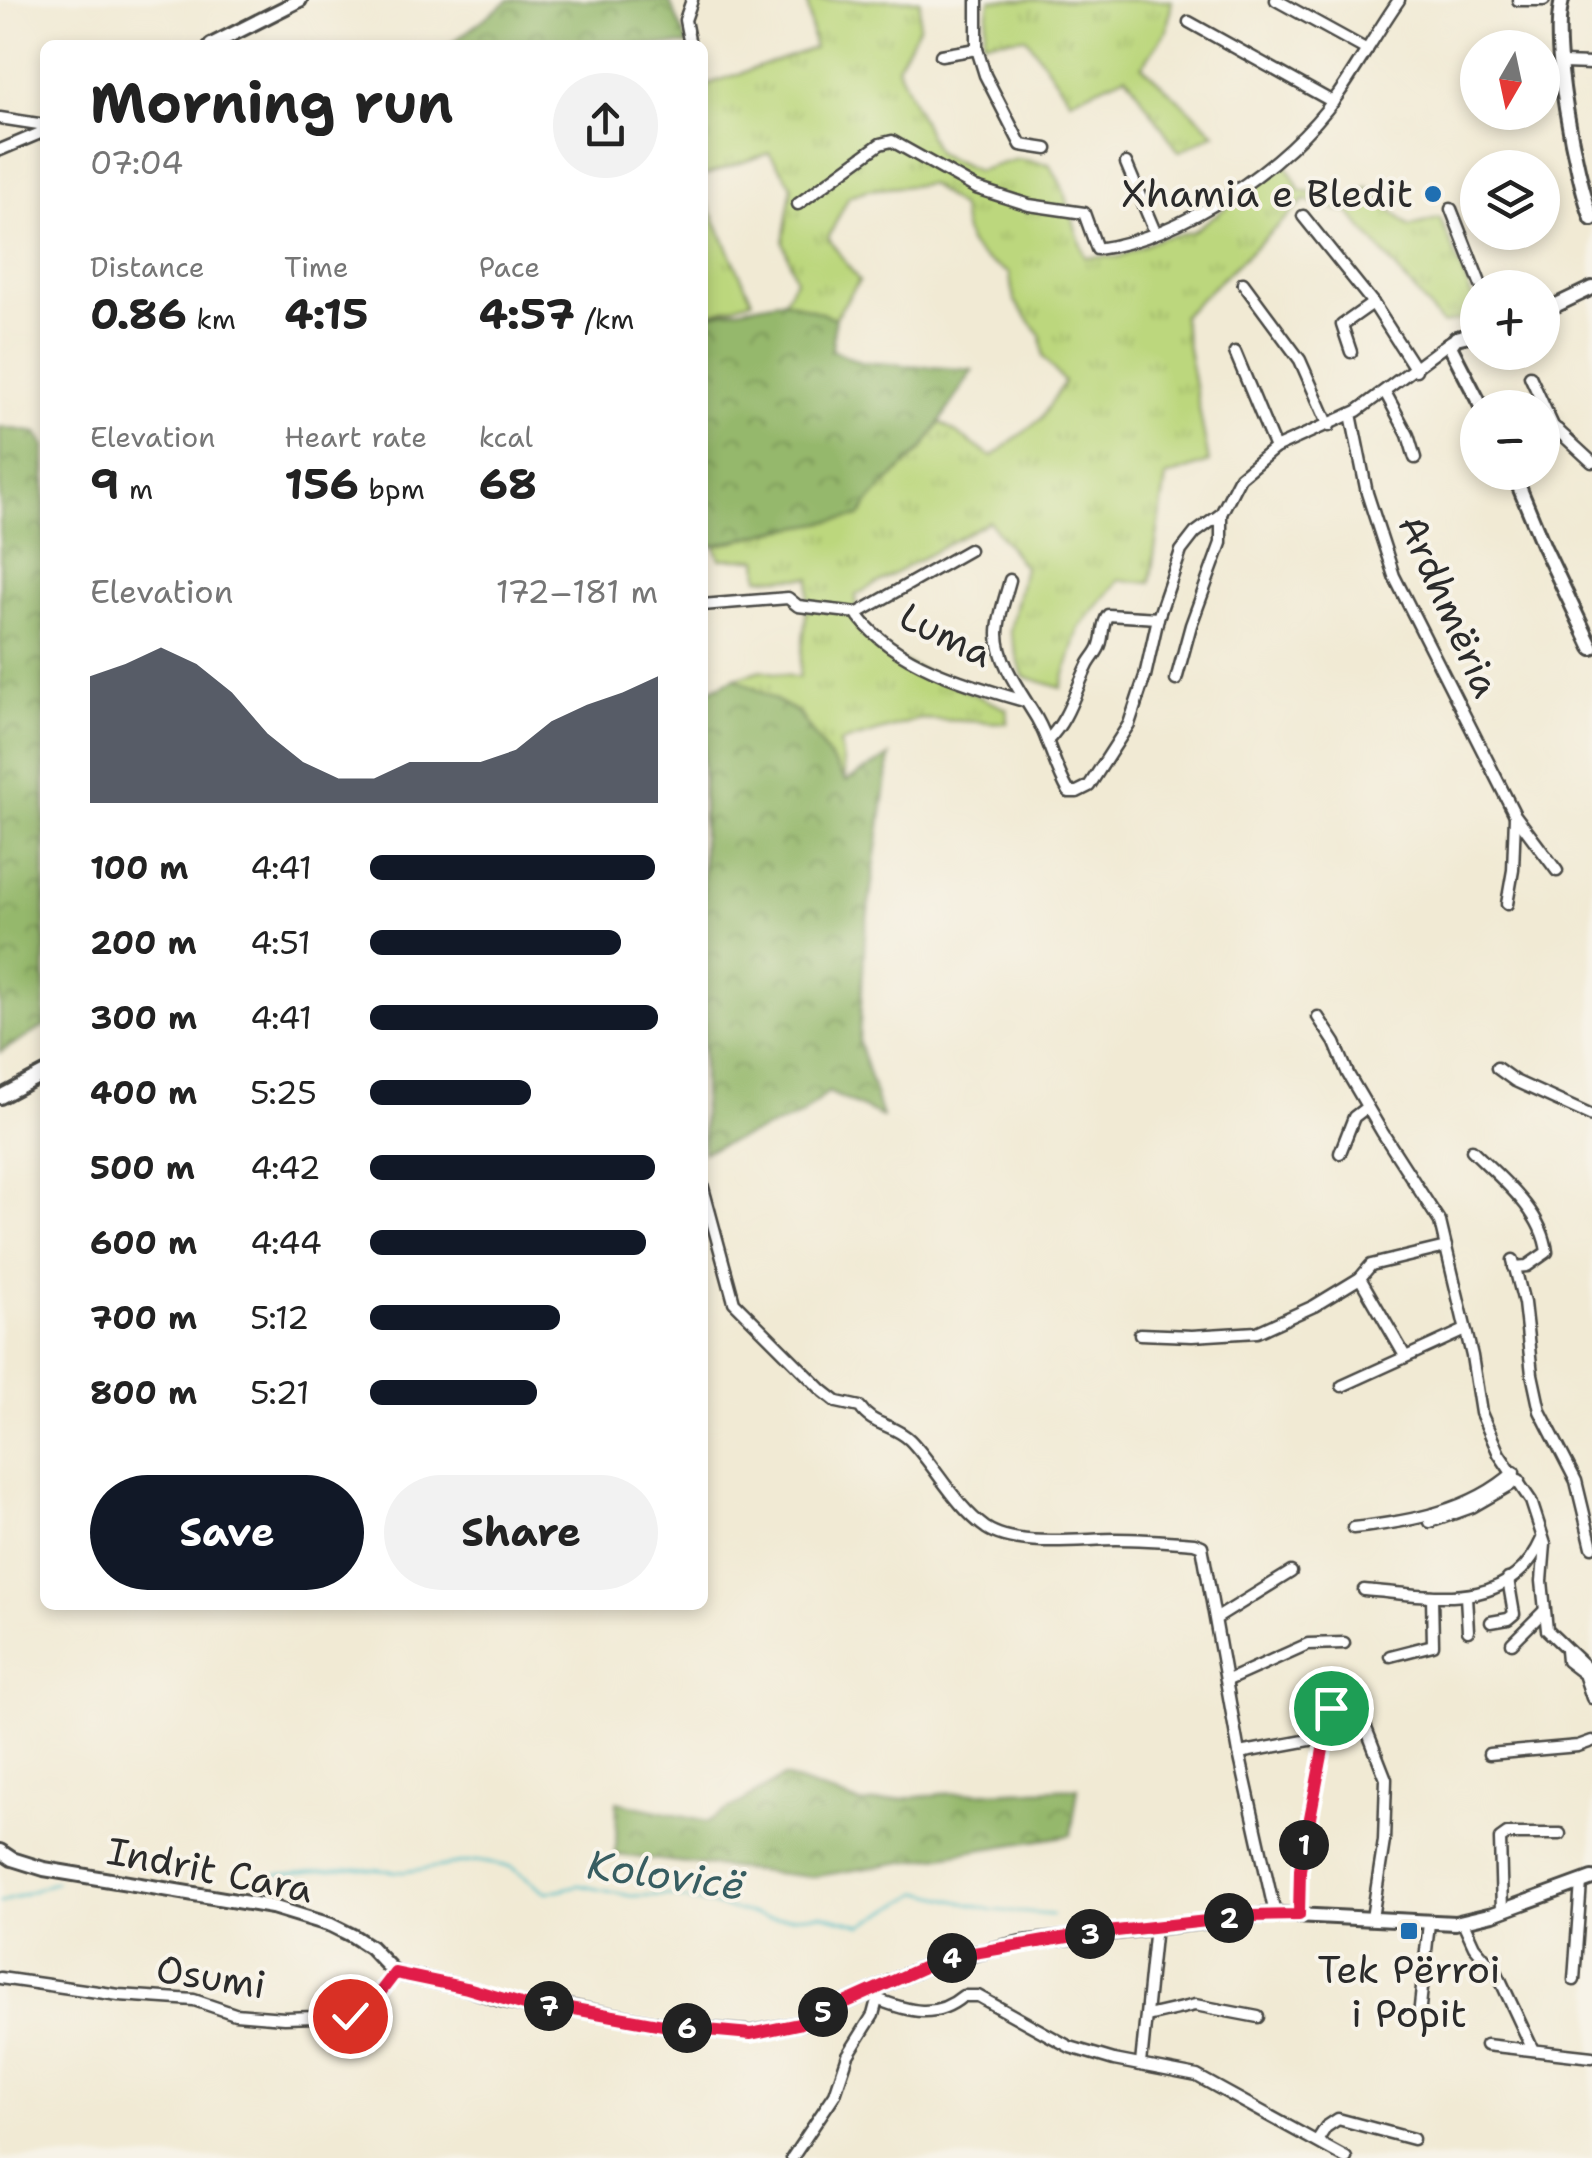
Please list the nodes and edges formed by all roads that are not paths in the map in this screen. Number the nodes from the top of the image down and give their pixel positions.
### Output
1 (300, 0) edge
2 (692, 0) edge
3 (977, 0) edge
4 (1276, 0) edge
5 (1399, 0) edge
6 (1518, 0) edge
7 (1544, 0) edge
8 (1562, 0) edge
9 (276, 5) edge
10 (1189, 22) dead end
11 (220, 40) edge
12 (689, 40) edge
13 (977, 49) junction
14 (1366, 50) junction
15 (941, 56) dead end
16 (1562, 62) junction
17 (1592, 64) edge
18 (1332, 102) junction
19 (0, 118) edge
20 (40, 127) edge
21 (40, 130) edge
22 (1047, 149) dead end
23 (0, 150) edge
24 (1126, 164) dead end
25 (798, 204) dead end
26 (1452, 209) dead end
27 (1590, 210) edge
28 (1304, 216) dead end
29 (1155, 232) junction
30 (1475, 270) edge
31 (1243, 283) dead end
32 (1592, 288) edge
33 (1560, 303) edge
34 (1372, 304) junction
35 (1460, 338) edge
36 (1451, 341) junction
37 (1235, 352) dead end
38 (1351, 352) dead end
39 (1416, 370) junction
40 (1530, 376) dead end
41 (1473, 390) edge
42 (1537, 390) edge
43 (1385, 392) junction
44 (1350, 414) junction
45 (1330, 426) junction
46 (1560, 432) edge
47 (1275, 448) junction
48 (1415, 458) dead end
49 (1592, 462) edge
50 (1520, 490) edge
51 (1221, 514) junction
52 (969, 550) dead end
53 (1010, 580) dead end
54 (708, 605) edge
55 (858, 613) junction
56 (1158, 618) junction
57 (1592, 648) edge
58 (1176, 680) dead end
59 (1024, 701) junction
60 (1047, 742) junction
61 (1515, 815) junction
62 (1557, 871) dead end
63 (1507, 904) dead end
64 (1318, 1017) dead end
65 (1497, 1068) dead end
66 (40, 1076) edge
67 (0, 1097) edge
68 (1368, 1107) junction
69 (1592, 1116) edge
70 (1472, 1150) dead end
71 (1340, 1152) dead end
72 (708, 1206) edge
73 (1446, 1247) junction
74 (1360, 1278) junction
75 (1465, 1330) junction
76 (1140, 1334) dead end
77 (1405, 1356) junction
78 (1342, 1386) dead end
79 (1516, 1476) junction
80 (1430, 1522) dead end
81 (1354, 1528) dead end
82 (1542, 1538) junction
83 (1592, 1547) edge
84 (1291, 1572) dead end
85 (1508, 1579) junction
86 (1364, 1590) dead end
87 (1432, 1596) junction
88 (1466, 1596) junction
89 (1544, 1612) junction
90 (1217, 1618) junction
91 (1492, 1622) dead end
92 (1468, 1631) dead end
93 (1344, 1642) dead end
94 (1512, 1643) dead end
95 (1565, 1650) junction
96 (1390, 1656) dead end
97 (1592, 1672) edge
98 (1228, 1680) junction
99 (1592, 1698) edge
100 (1331, 1708) dead end
101 (1360, 1713) dead end
102 (1326, 1737) junction
103 (1592, 1741) edge
104 (1240, 1753) junction
105 (1489, 1754) dead end
106 (1560, 1834) dead end
107 (0, 1851) edge
108 (1587, 1880) edge
109 (1502, 1911) junction
110 (1275, 1914) junction
111 (1299, 1915) junction
112 (1372, 1918) junction
113 (1430, 1922) junction
114 (1463, 1922) junction
115 (1154, 1926) junction
116 (395, 1973) junction
117 (0, 1978) edge
118 (1574, 1980) dead end
119 (880, 1992) junction
120 (1147, 2016) junction
121 (1419, 2016) dead end
122 (1258, 2017) dead end
123 (1486, 2045) dead end
124 (1533, 2050) junction
125 (1592, 2057) edge
126 (1141, 2064) junction
127 (1413, 2139) dead end
128 (1317, 2141) junction
129 (792, 2158) edge
130 (1346, 2158) edge

1 - 9 street
2 - 12 street
3 - 13 street
4 - 14 street
5 - 14 street
6 - 7 street
8 - 16 street
9 - 11 street
10 - 18 street
13 - 15 street
13 - 22 street
14 - 18 street
16 - 17 street
16 - 27 street
18 - 29 street
19 - 20 street
21 - 23 street
24 - 29 street
25 - 29 street
26 - 30 street
28 - 34 street
31 - 45 street
32 - 33 street
34 - 38 street
34 - 39 street
35 - 36 street
36 - 39 street
36 - 41 street
37 - 47 street
39 - 43 street
40 - 42 street
43 - 44 street
43 - 48 street
44 - 45 street
44 - 61 street, Ardhmëria
45 - 47 street
46 - 49 street
47 - 51 street
50 - 57 street
51 - 56 street, Luma
51 - 58 street
52 - 55 street, Luma
53 - 59 street, Luma
54 - 55 street
55 - 59 street, Luma
56 - 60 street
56 - 60 street, Luma
59 - 60 street, Luma
61 - 62 street, Ardhmëria
61 - 63 street, Ardhmëria
64 - 68 street
65 - 69 street
66 - 67 street
68 - 71 street
68 - 73 street
70 - 83 street
72 - 90 street
73 - 74 street
73 - 75 street
74 - 76 street
74 - 77 street
75 - 77 street
75 - 79 street
77 - 78 street
79 - 80 street
79 - 81 street
79 - 82 street
82 - 85 street
82 - 89 street
84 - 90 street
85 - 88 street
85 - 91 street
86 - 87 street
87 - 88 street
87 - 96 street
88 - 92 street
89 - 94 street
89 - 95 street
90 - 98 street
93 - 98 street
95 - 97 street
95 - 99 street
98 - 104 street
100 - 102 street
101 - 112 street
102 - 104 street
102 - 111 street
103 - 105 street
104 - 110 street
106 - 109 street
107 - 116 street, Indrit Cara
108 - 109 street
108 - 118 street
109 - 114 street
110 - 111 street
110 - 115 street
111 - 112 street
112 - 113 street
113 - 114 street
113 - 121 street
114 - 124 street
115 - 119 street
115 - 120 street
116 - 117 street, Osumi
116 - 119 street
119 - 126 street
119 - 129 street
120 - 122 street
120 - 126 street
123 - 124 street
124 - 125 street
126 - 128 street
127 - 128 street
128 - 130 street

